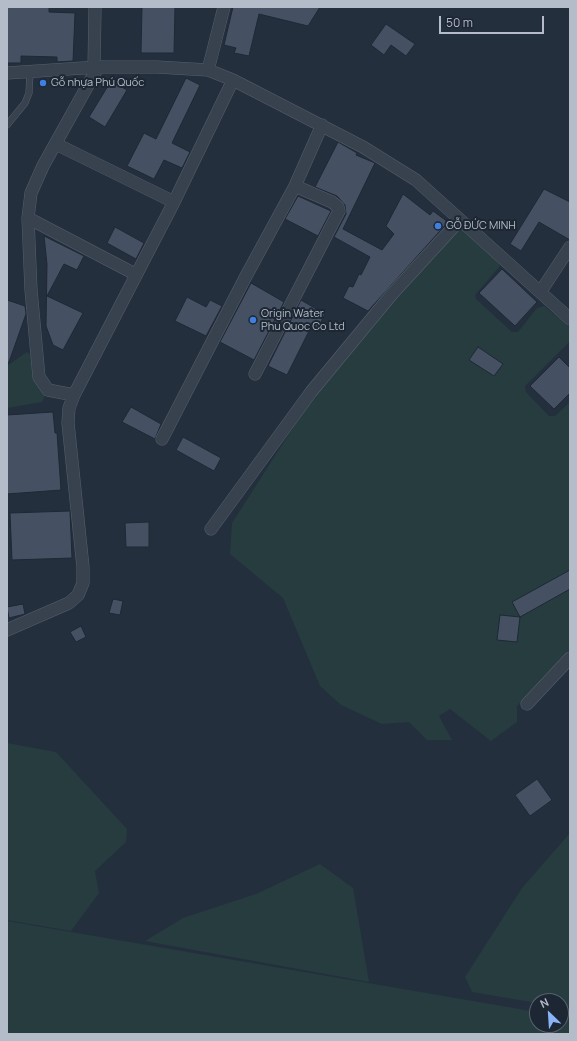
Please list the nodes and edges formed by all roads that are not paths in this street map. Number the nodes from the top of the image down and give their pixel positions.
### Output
1 (95, 7) edge
2 (224, 7) edge
3 (96, 68) junction
4 (208, 70) junction
5 (30, 72) junction
6 (7, 73) edge
7 (233, 80) junction
8 (7, 125) edge
9 (322, 125) junction
10 (56, 144) junction
11 (295, 186) junction
12 (174, 202) junction
13 (28, 218) junction
14 (459, 220) junction
15 (570, 247) edge
16 (135, 274) junction
17 (541, 291) junction
18 (570, 319) edge
19 (255, 374) dead end
20 (74, 395) junction
21 (162, 439) dead end
22 (211, 529) dead end
23 (7, 630) edge
24 (570, 658) edge
25 (527, 704) dead end

1 - 3 street
2 - 4 street
3 - 4 street
3 - 5 street
3 - 10 street
4 - 7 street
5 - 6 street
5 - 8 lane
7 - 9 street
7 - 12 street
9 - 11 street
9 - 14 street
10 - 12 street
10 - 13 street
11 - 19 street
11 - 21 street
12 - 16 street
13 - 16 street
13 - 20 street
14 - 17 street
14 - 22 street
15 - 17 street
16 - 20 street
17 - 18 street
20 - 23 street
24 - 25 street

